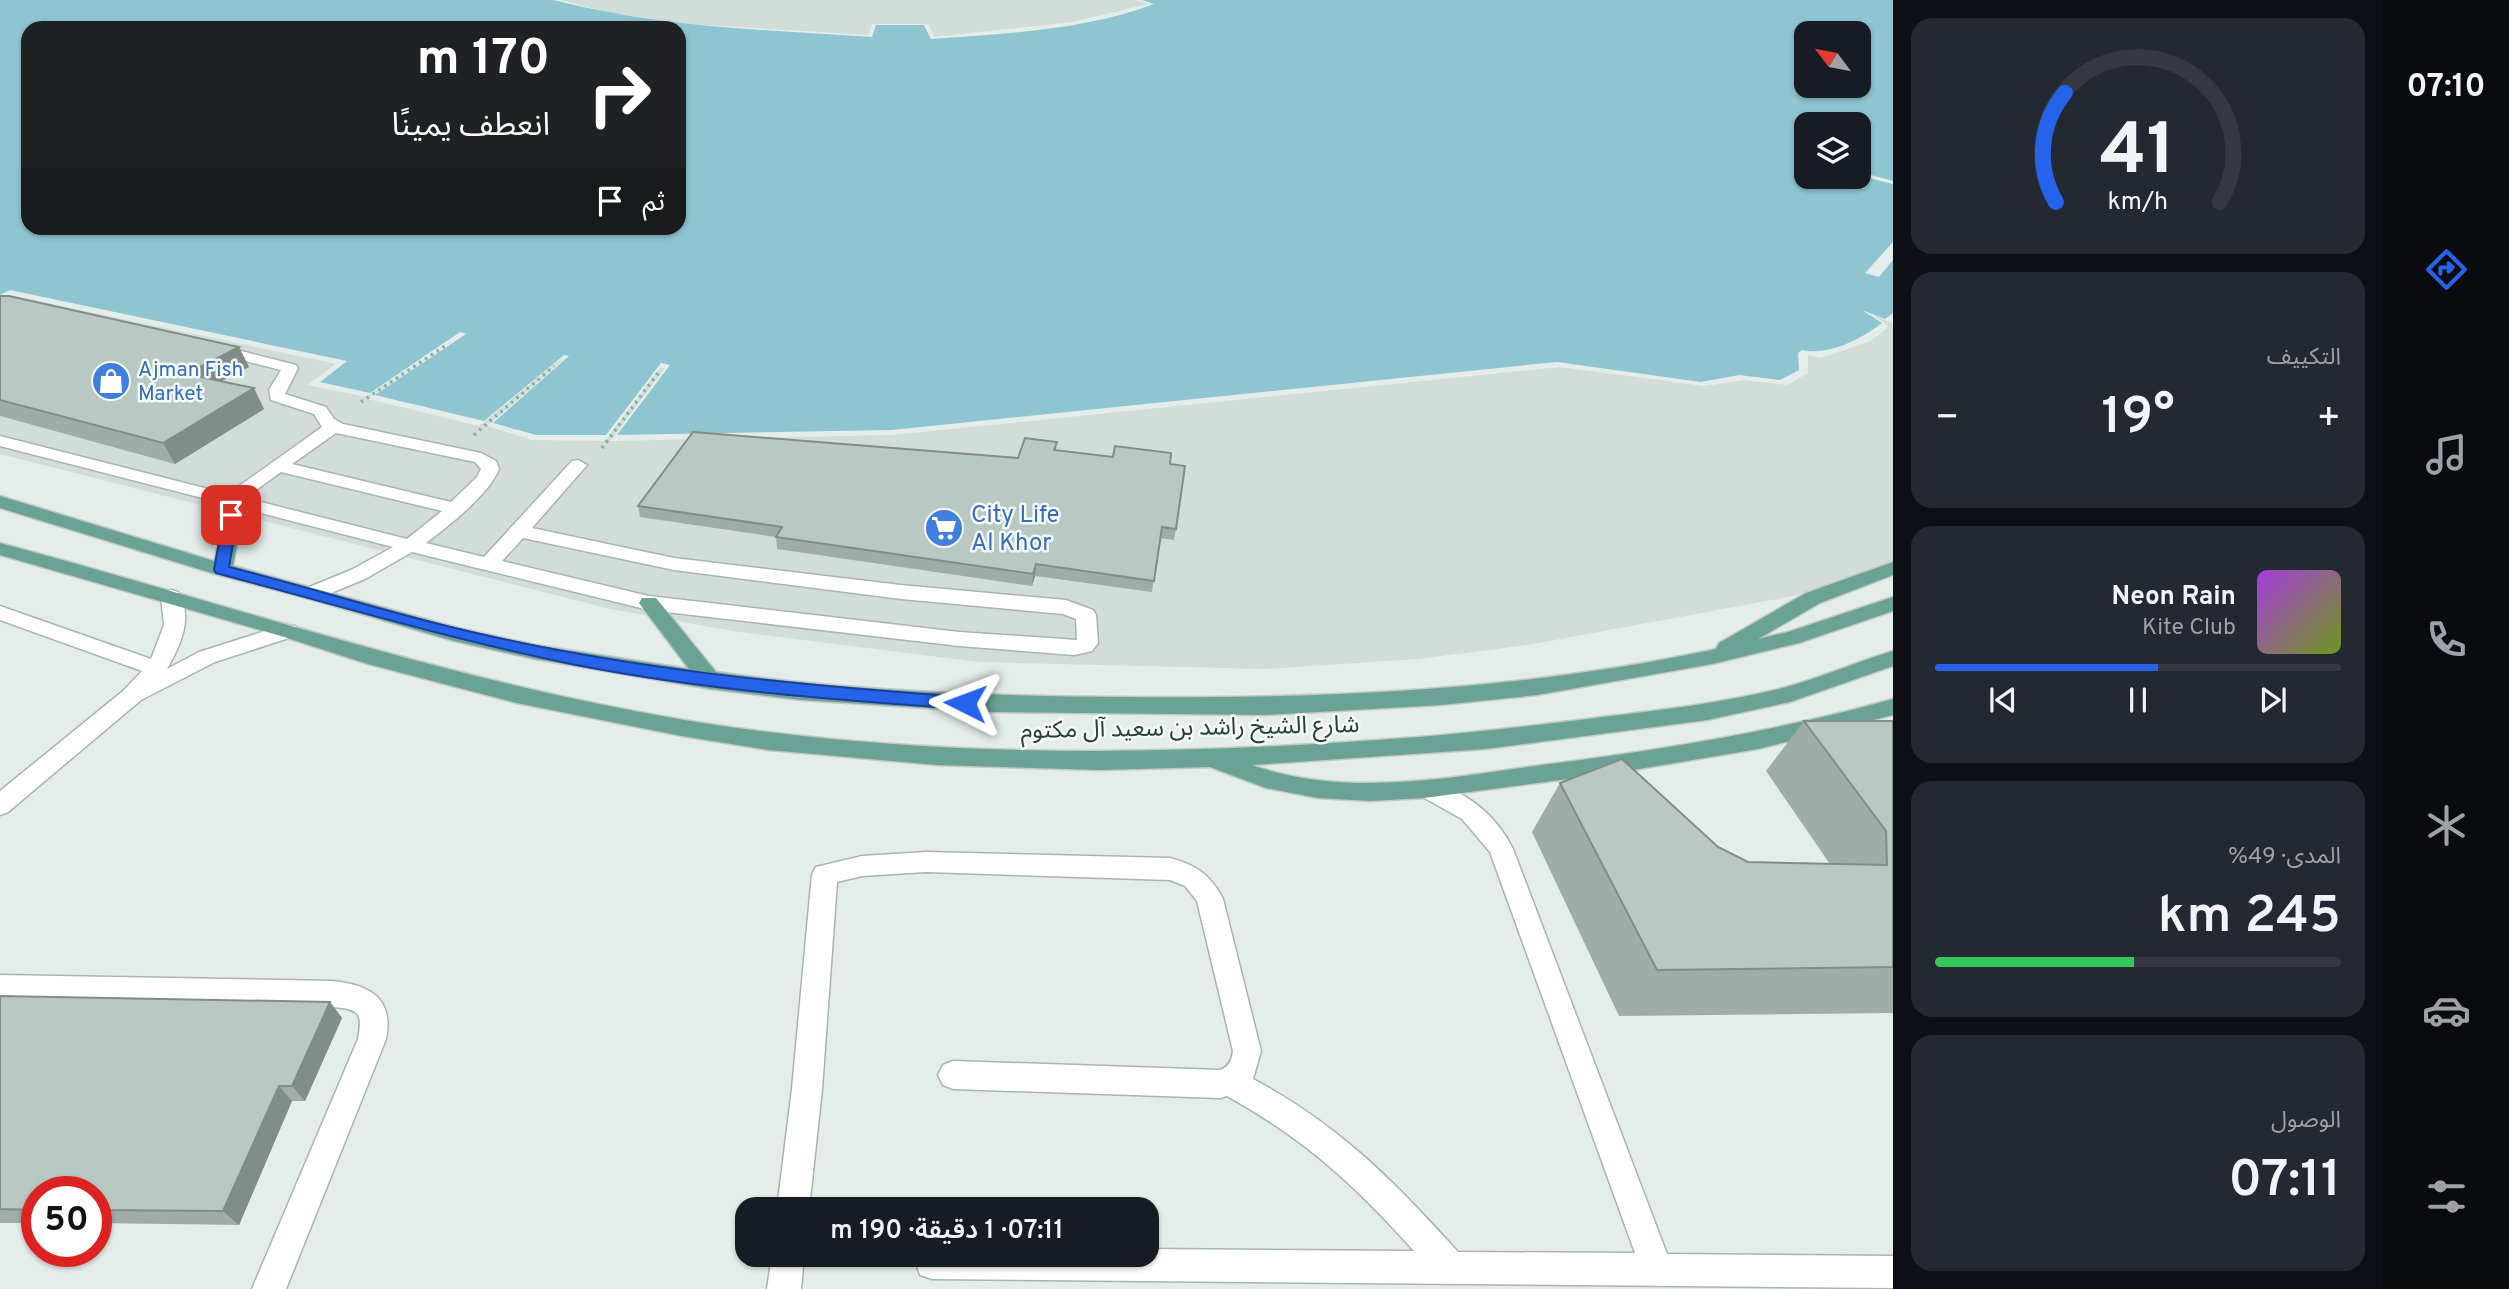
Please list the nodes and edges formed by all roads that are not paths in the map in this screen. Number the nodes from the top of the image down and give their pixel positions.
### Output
1 (203, 346) edge
2 (334, 426) junction
3 (0, 441) edge
4 (578, 464) dead end
5 (278, 466) junction
6 (232, 499) junction
7 (0, 502) edge
8 (455, 509) junction
9 (518, 531) junction
10 (411, 546) junction
11 (0, 549) edge
12 (488, 565) junction
13 (1893, 568) edge
14 (222, 570) junction
15 (314, 593) junction
16 (171, 597) junction
17 (649, 603) junction
18 (1893, 604) edge
19 (0, 613) edge
20 (288, 631) junction
21 (1712, 657) junction
22 (1893, 658) edge
23 (155, 668) junction
24 (712, 681) junction
25 (1893, 707) edge
26 (111, 714) junction
27 (1833, 725) junction
28 (1868, 737) edge
29 (1212, 758) junction
30 (1429, 789) junction
31 (0, 805) edge
32 (0, 987) edge
33 (953, 1075) dead end
34 (1230, 1082) junction
35 (794, 1197) edge
36 (1159, 1265) edge
37 (787, 1267) edge
38 (1450, 1267) junction
39 (1657, 1270) junction
40 (1893, 1272) edge
41 (269, 1289) edge
42 (784, 1289) edge

1 - 2 street
2 - 5 street
2 - 8 street
3 - 6 street
4 - 9 street
5 - 6 street
5 - 8 street
6 - 10 street
6 - 14 main road
7 - 14 main road, شارع الشيخ راشد بن سعيد آل مكتوم
8 - 10 street
9 - 12 street
9 - 17 street
10 - 12 street
10 - 15 street
11 - 16 main road, شارع الشيخ راشد بن سعيد آل مكتوم
12 - 17 street
13 - 21 main road
14 - 15 main road, شارع الشيخ راشد بن سعيد آل مكتوم
15 - 24 main road, شارع الشيخ راشد بن سعيد آل مكتوم
16 - 20 main road, شارع الشيخ راشد بن سعيد آل مكتوم
16 - 23 street
17 - 24 main road
18 - 21 main road, شارع الشيخ راشد بن سعيد آل مكتوم
19 - 23 street
20 - 26 street
20 - 29 main road, شارع الشيخ راشد بن سعيد آل مكتوم
21 - 24 main road, شارع الشيخ راشد بن سعيد آل مكتوم
22 - 29 main road, شارع الشيخ راشد بن سعيد آل مكتوم
23 - 26 street
25 - 27 main road
26 - 31 street
27 - 28 street
27 - 30 main road
29 - 30 main road
30 - 39 street
32 - 41 street
33 - 34 street
34 - 35 street
34 - 38 street
36 - 38 street
37 - 42 street
38 - 39 street
39 - 40 street

